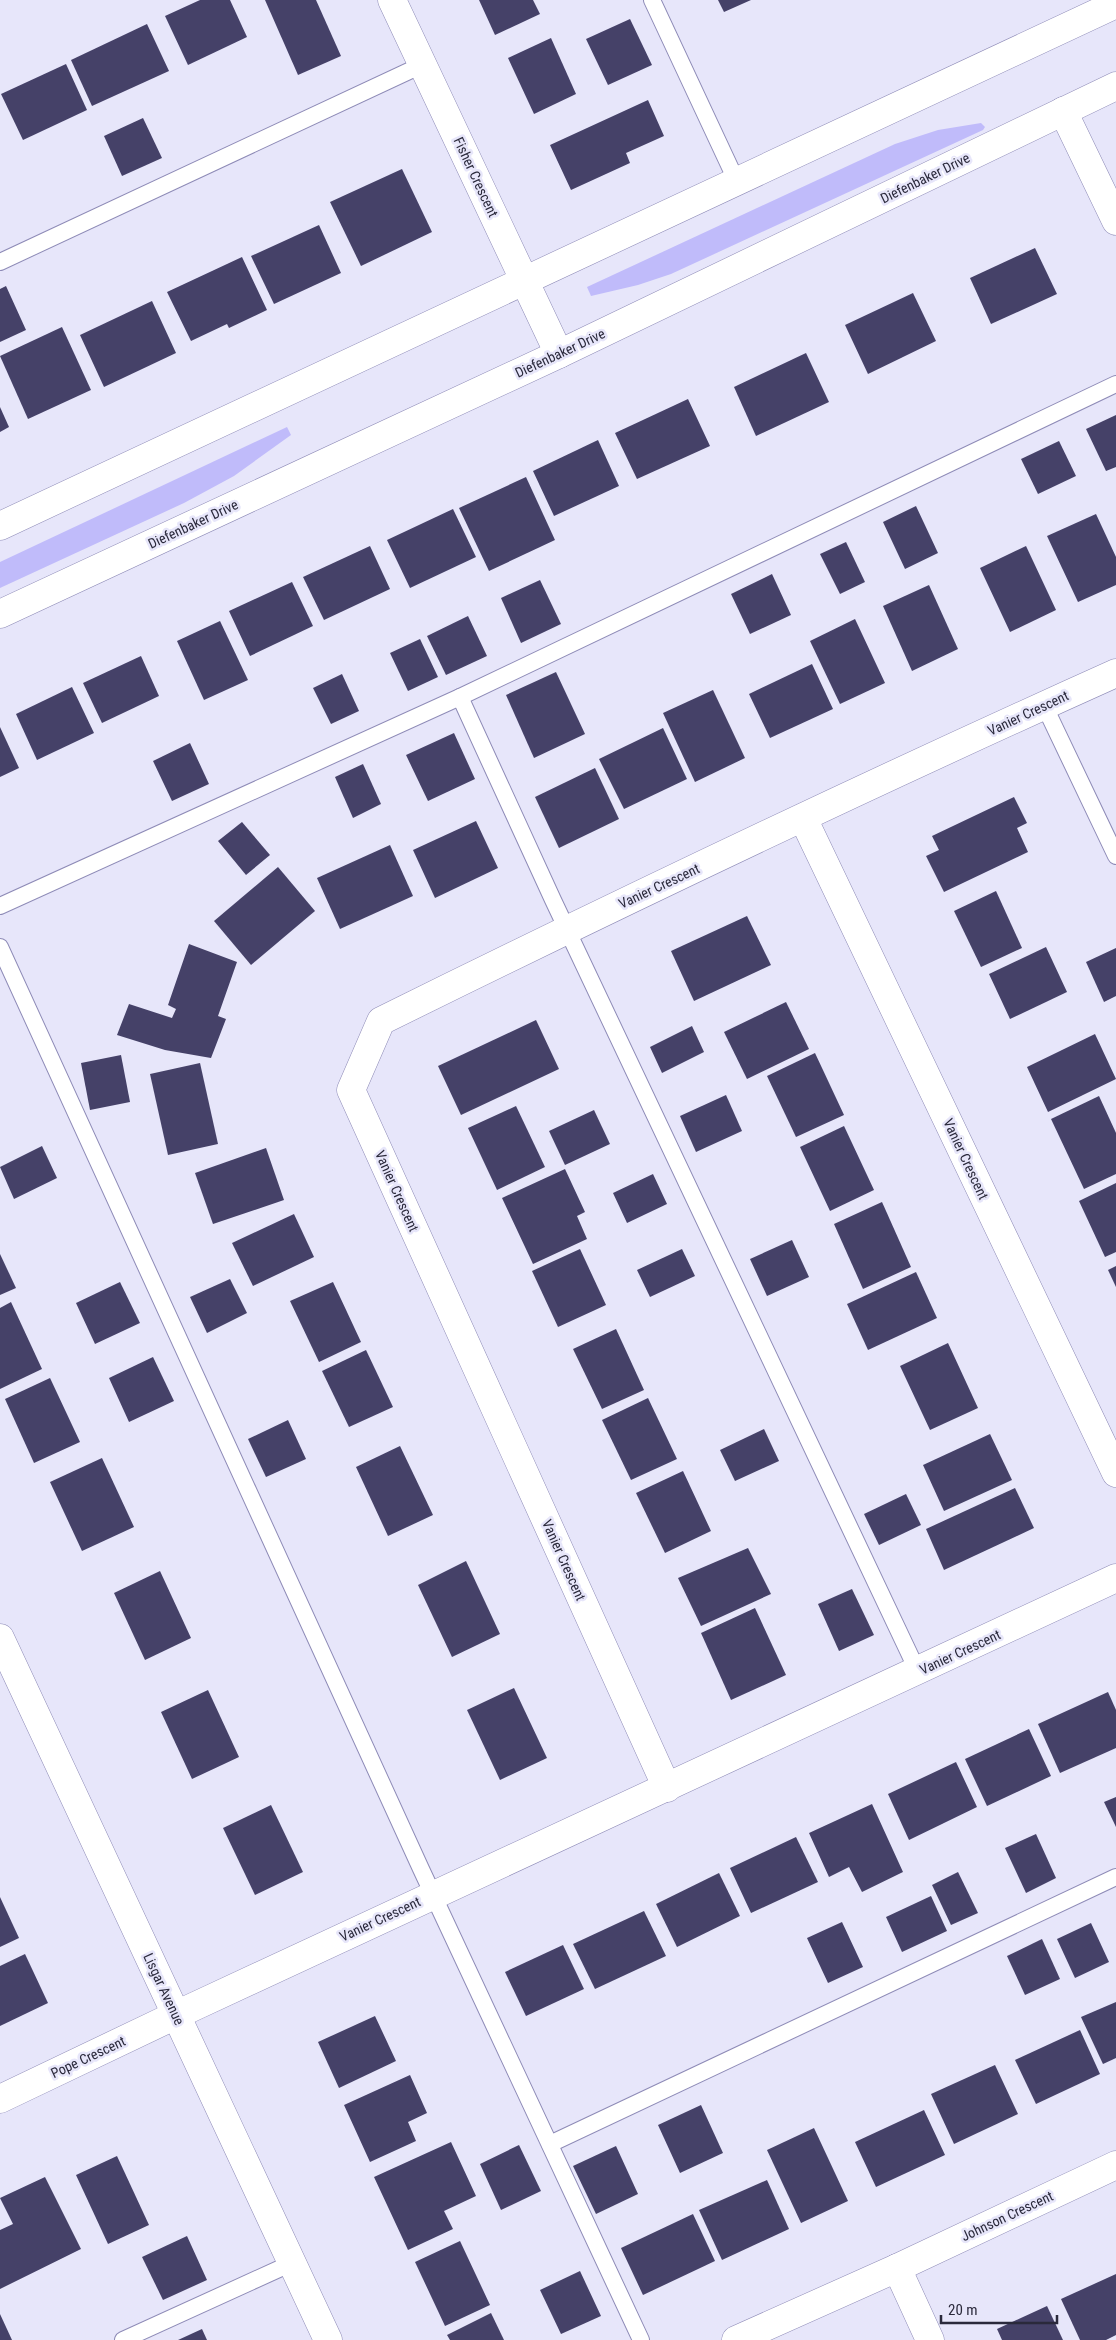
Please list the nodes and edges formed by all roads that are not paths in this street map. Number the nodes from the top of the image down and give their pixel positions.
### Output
1 (392, 0) edge
2 (652, 0) edge
3 (1116, 4) edge
4 (424, 64) junction
5 (1116, 86) edge
6 (1063, 111) junction
7 (736, 180) junction
8 (1116, 221) edge
9 (0, 262) edge
10 (526, 282) junction
11 (559, 354) junction
12 (1116, 384) edge
13 (0, 526) edge
14 (0, 614) edge
15 (1116, 673) edge
16 (460, 697) junction
17 (1044, 705) junction
18 (803, 818) junction
19 (1116, 856) edge
20 (0, 906) edge
21 (567, 929) junction
22 (0, 946) edge
23 (1116, 1473) edge
24 (1116, 1578) edge
25 (0, 1638) edge
26 (918, 1672) junction
27 (667, 1788) junction
28 (1116, 1877) edge
29 (433, 1895) junction
30 (176, 2015) junction
31 (0, 2099) edge
32 (550, 2144) junction
33 (1116, 2165) edge
34 (292, 2262) junction
35 (897, 2268) junction
36 (122, 2340) edge
37 (328, 2340) edge
38 (640, 2340) edge
39 (736, 2340) edge
40 (930, 2340) edge

1 - 4 street, Fisher Crescent
2 - 7 lane
3 - 7 street
4 - 9 lane
4 - 10 street, Fisher Crescent
5 - 6 street, Diefenbaker Drive
6 - 8 street
6 - 11 street, Diefenbaker Drive
7 - 10 street
10 - 11 street, Fisher Crescent
10 - 13 street
11 - 14 street, Diefenbaker Drive
12 - 16 lane
15 - 17 street, Vanier Crescent
16 - 20 lane
16 - 21 lane
17 - 18 street, Vanier Crescent
17 - 19 lane
18 - 21 street, Vanier Crescent
18 - 23 street, Vanier Crescent
21 - 26 lane
21 - 27 street, Vanier Crescent
22 - 29 lane
24 - 26 street, Vanier Crescent
25 - 30 street, Lisgar Avenue
26 - 27 street, Vanier Crescent
27 - 29 street, Vanier Crescent
28 - 32 lane
29 - 30 street, Vanier Crescent
29 - 32 lane
30 - 31 street, Pope Crescent
30 - 34 street, Lisgar Avenue
32 - 38 lane
33 - 35 street, Johnson Crescent
34 - 36 lane
34 - 37 street, Lisgar Avenue
35 - 39 street, Johnson Crescent
35 - 40 street

